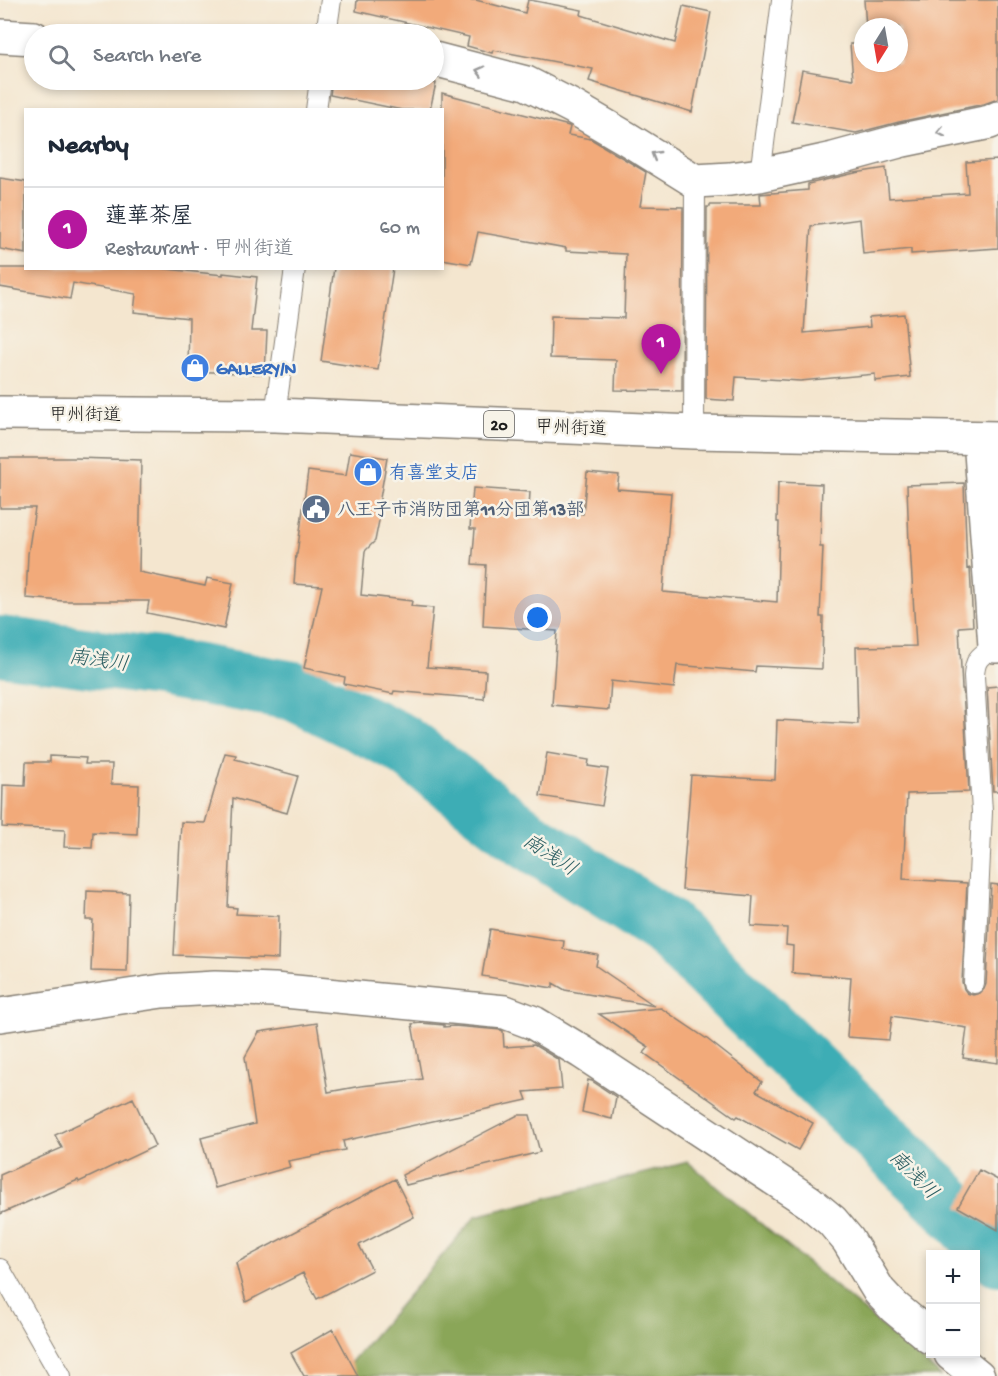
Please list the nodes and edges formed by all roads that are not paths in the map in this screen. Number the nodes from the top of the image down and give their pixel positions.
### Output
1 (331, 0) edge
2 (782, 0) edge
3 (327, 24) edge
4 (0, 36) edge
5 (24, 37) edge
6 (444, 61) edge
7 (319, 90) edge
8 (316, 108) edge
9 (998, 118) edge
10 (760, 175) junction
11 (695, 181) junction
12 (295, 270) edge
13 (0, 413) edge
14 (275, 415) junction
15 (694, 432) junction
16 (989, 438) edge
17 (997, 646) edge
18 (974, 984) dead end
19 (0, 1014) edge
20 (0, 1269) edge
21 (926, 1334) edge
22 (957, 1358) edge
23 (61, 1376) edge
24 (978, 1376) edge

1 - 3 lane
2 - 10 lane
4 - 5 main road
11 -> 6 main road
7 - 8 lane
9 -> 10 main road
10 - 11 main road
11 - 15 lane
12 - 14 lane
13 - 14 main road, 甲州街道 / 20
14 - 15 main road, 甲州街道 / 20
15 - 16 main road, 甲州街道 / 20
16 - 17 main road
17 - 18 lane
19 - 21 main road
20 - 23 lane
22 - 24 main road

